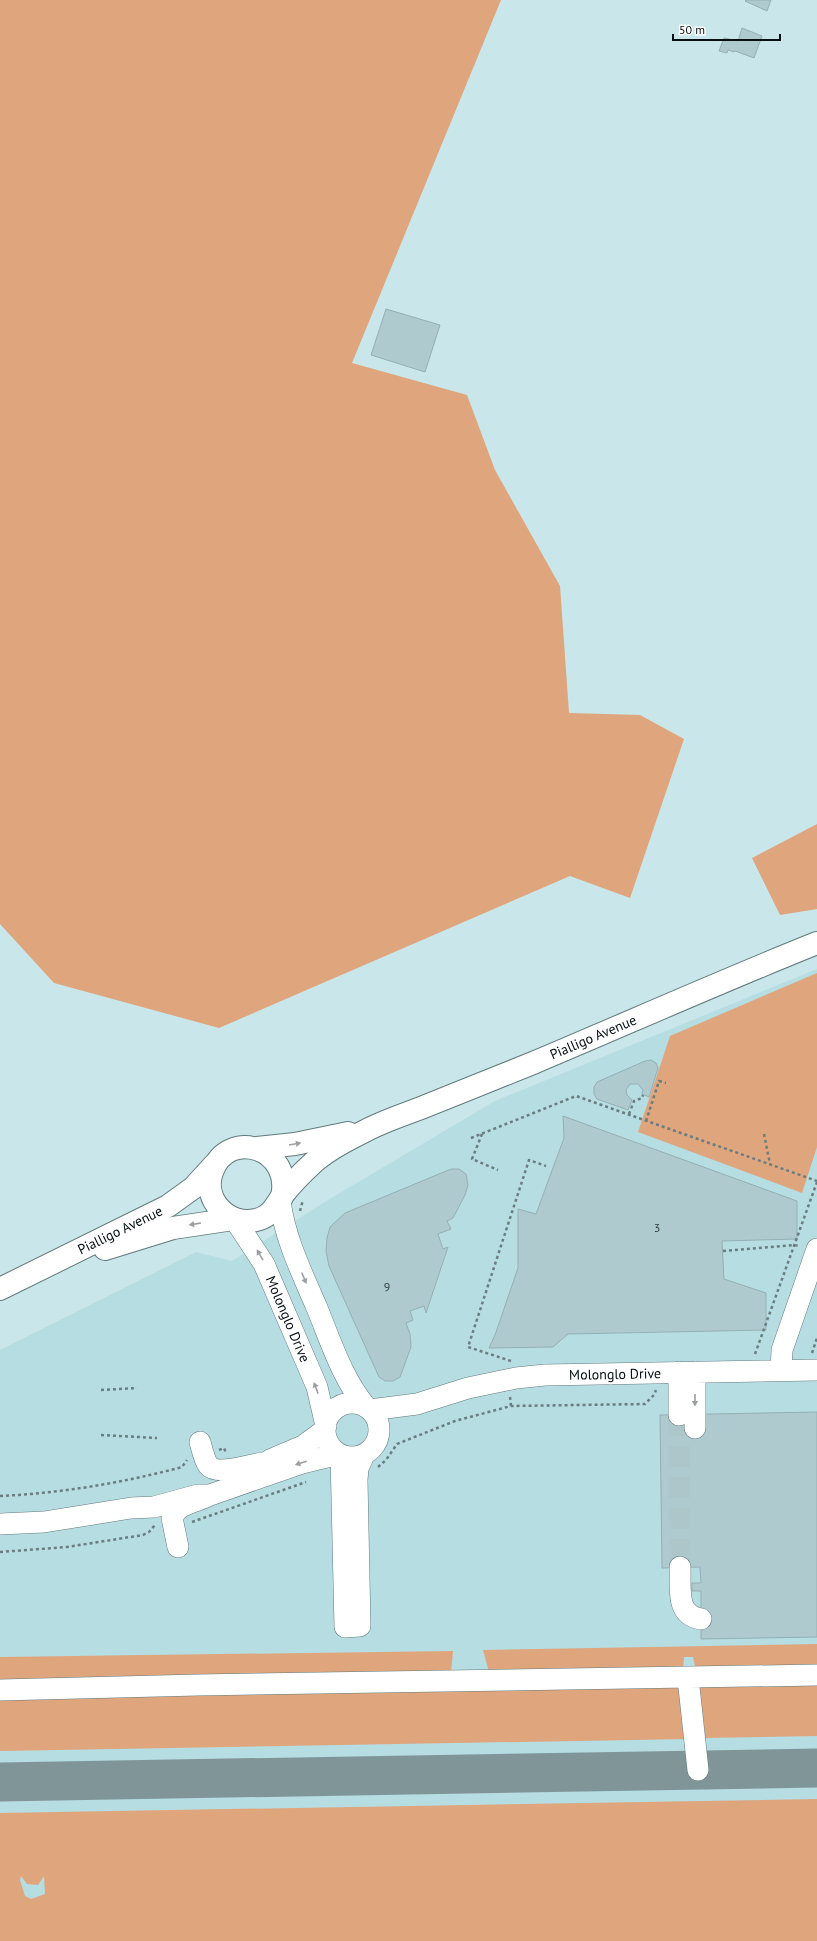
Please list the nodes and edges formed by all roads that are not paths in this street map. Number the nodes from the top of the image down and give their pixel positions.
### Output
1 (817, 943) edge
2 (369, 1129) junction
3 (257, 1148) junction
4 (216, 1163) junction
5 (281, 1199) junction
6 (234, 1219) junction
7 (817, 1249) edge
8 (7, 1286) edge
9 (813, 1364) edge
10 (780, 1370) junction
11 (687, 1372) junction
12 (417, 1404) junction
13 (368, 1408) junction
14 (687, 1421) tunnel mouth
15 (326, 1428) junction
16 (379, 1430) junction
17 (348, 1455) junction
18 (226, 1478) junction
19 (267, 1478) junction
20 (210, 1495) junction
21 (177, 1501) junction
22 (131, 1508) junction
23 (0, 1524) edge
24 (680, 1567) tunnel mouth
25 (701, 1619) dead end
26 (817, 1675) edge
27 (688, 1678) junction
28 (0, 1690) edge
29 (698, 1770) dead end

1 - 2 main road, Pialligo Avenue
3 -> 2 main road, Pialligo Avenue
2 - 5 main road, Pialligo Avenue
3 - 4 main road
3 - 5 main road
4 - 6 main road
4 - 8 main road, Pialligo Avenue
5 - 6 main road
5 -> 13 street
6 -> 8 main road, Pialligo Avenue
15 -> 6 street, Molonglo Drive
7 - 10 street
9 - 10 street, Molonglo Drive
10 - 11 street, Molonglo Drive
11 - 12 street, Molonglo Drive
11 - 14 street
12 - 13 street, Molonglo Drive
12 - 16 street, Molonglo Drive
13 - 15 street
13 - 16 street
15 - 17 street
15 - 19 street
16 - 17 street
17 - 17 street
17 -> 19 street
18 - 19 street
18 - 19 street
18 - 22 street
19 - 20 street
20 - 21 street
20 - 21 street
21 - 22 street
22 - 23 street
24 - 25 street
26 - 27 street
27 - 28 street
27 - 29 street

